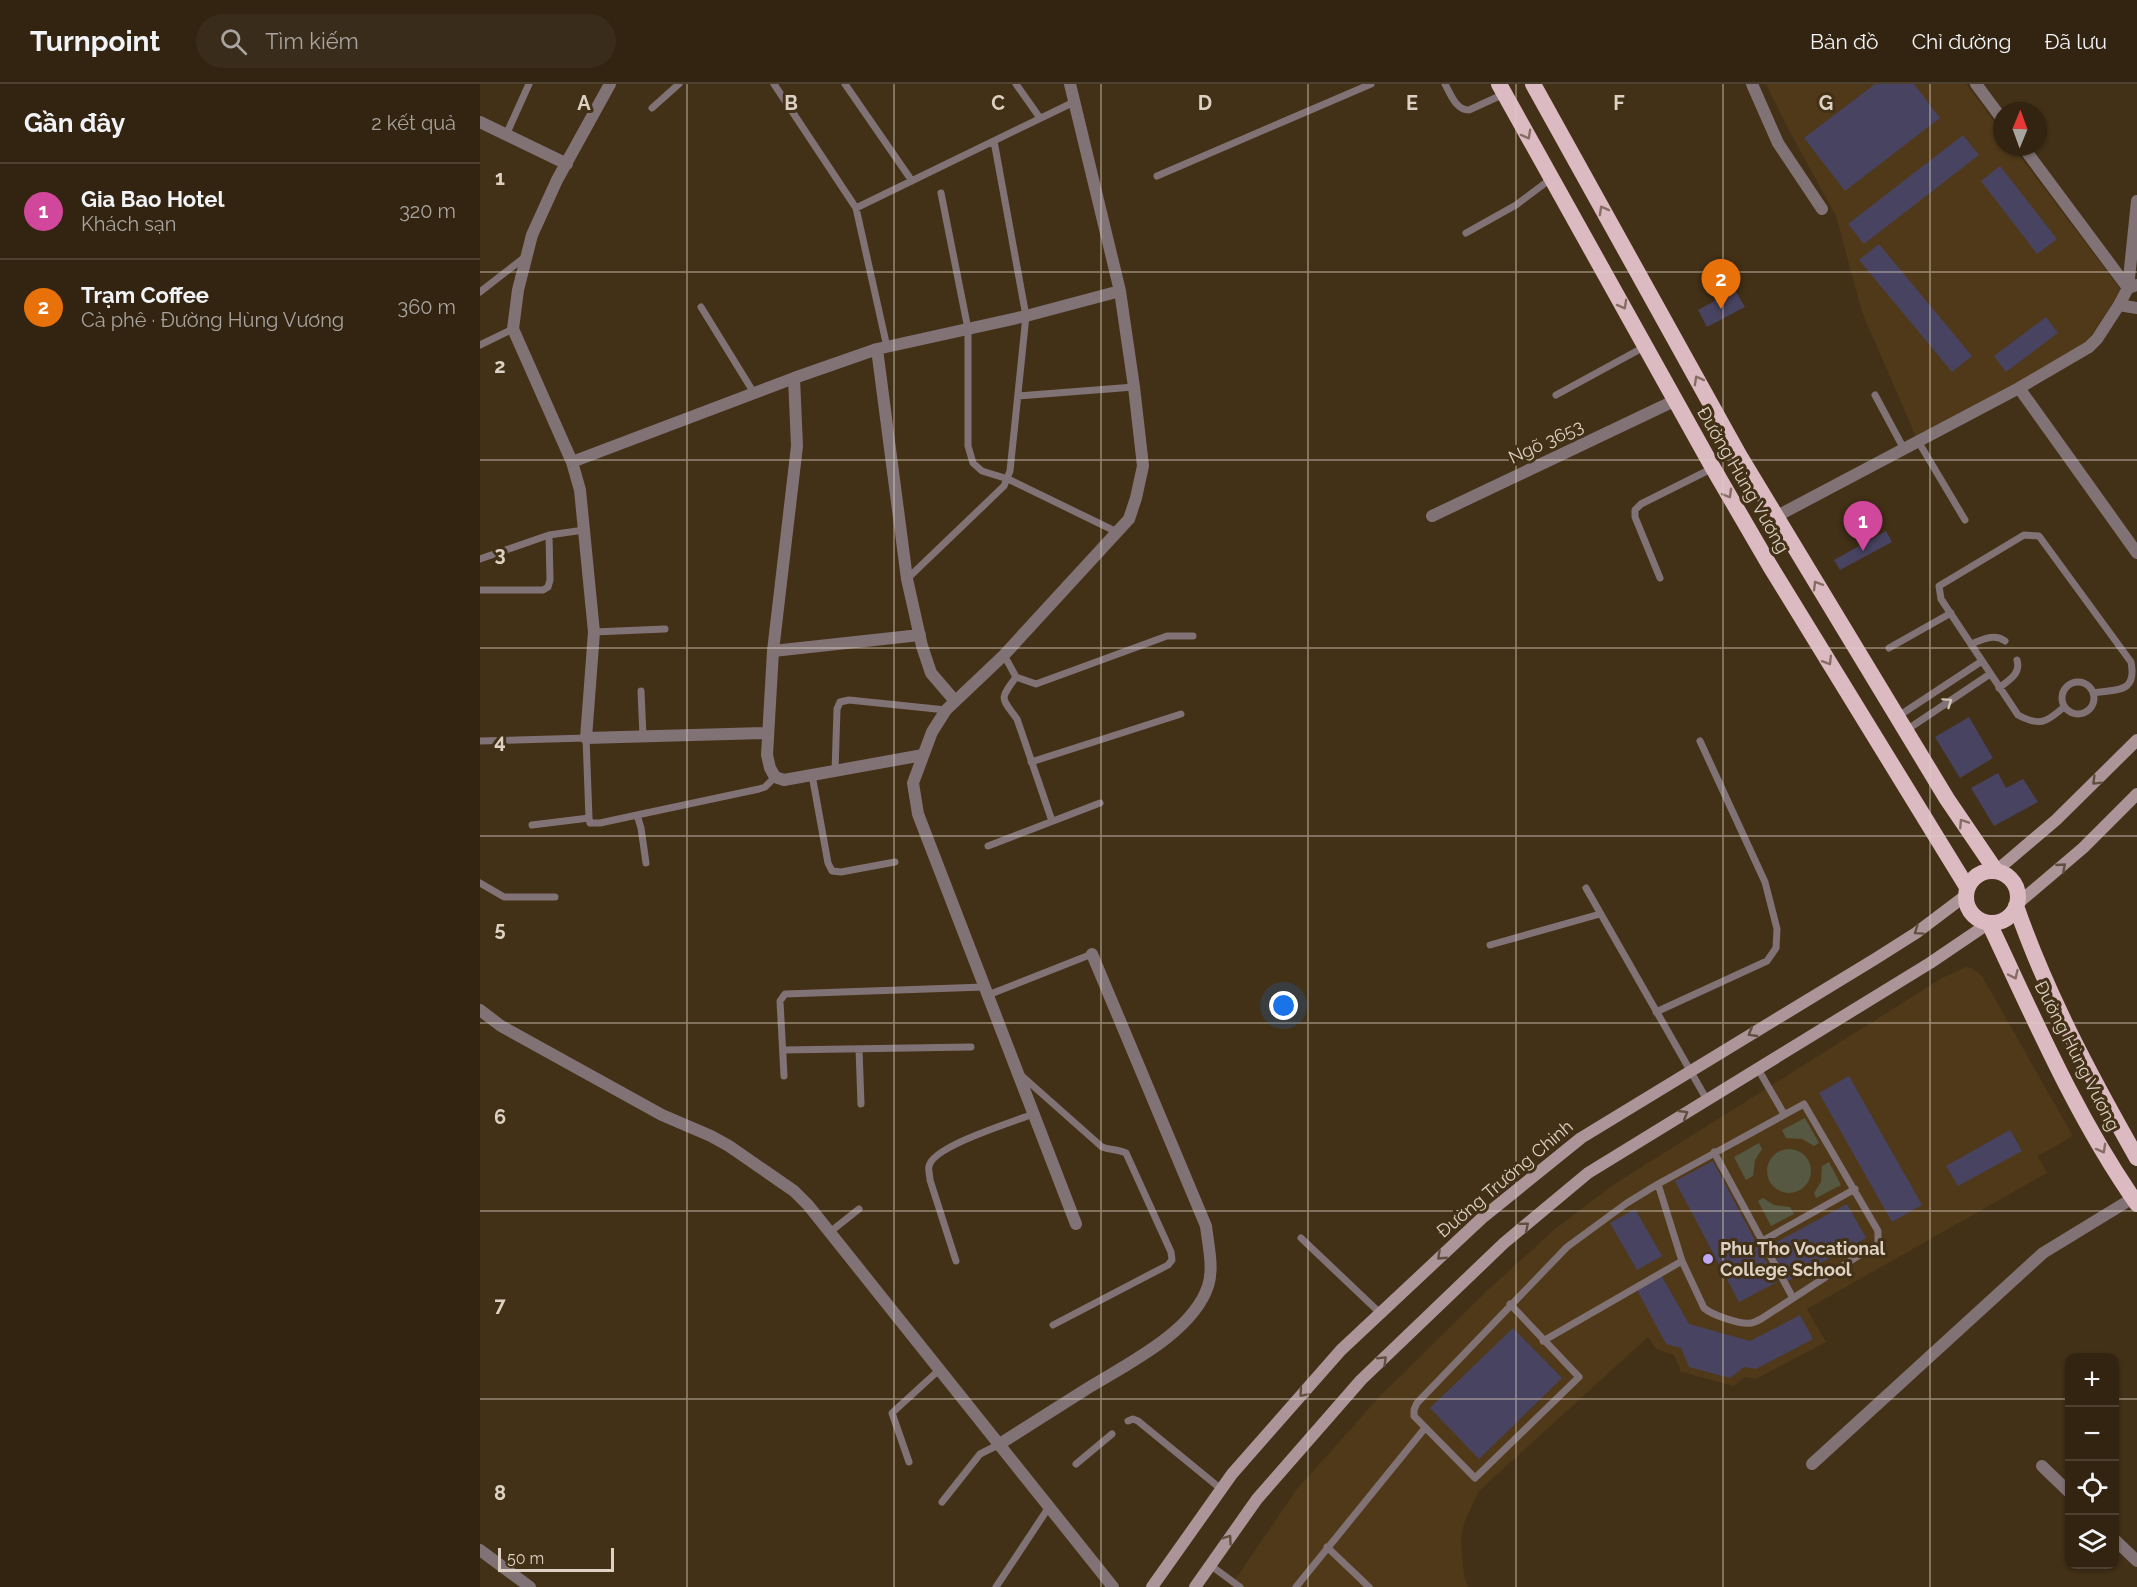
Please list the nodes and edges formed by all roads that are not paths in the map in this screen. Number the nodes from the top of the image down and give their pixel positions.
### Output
1 (529, 84) edge
2 (610, 84) edge
3 (679, 84) edge
4 (774, 84) edge
5 (845, 84) edge
6 (1016, 84) edge
7 (1070, 84) edge
8 (1371, 84) edge
9 (1445, 84) edge
10 (1533, 84) edge
11 (1752, 84) edge
12 (1976, 84) edge
13 (1501, 89) edge
14 (1074, 102) junction
15 (1993, 107) edge
16 (652, 108) dead end
17 (1040, 118) junction
18 (480, 122) edge
19 (506, 135) junction
20 (994, 141) junction
21 (2030, 156) edge
22 (567, 164) junction
23 (1157, 176) dead end
24 (1552, 178) junction
25 (912, 181) junction
26 (941, 193) dead end
27 (2137, 201) edge
28 (856, 208) junction
29 (1822, 209) dead end
30 (1466, 233) dead end
31 (527, 255) junction
32 (2132, 286) edge
33 (1120, 291) junction
34 (480, 292) edge
35 (2119, 305) junction
36 (701, 307) dead end
37 (2137, 308) edge
38 (1026, 316) junction
39 (513, 329) junction
40 (968, 329) junction
41 (480, 345) edge
42 (1646, 346) junction
43 (882, 348) junction
44 (794, 378) junction
45 (1134, 387) junction
46 (2019, 388) junction
47 (754, 393) junction
48 (1556, 395) dead end
49 (1875, 395) dead end
50 (1018, 396) junction
51 (1676, 400) junction
52 (1918, 441) junction
53 (1904, 449) junction
54 (572, 462) junction
55 (1713, 468) junction
56 (1008, 479) junction
57 (1432, 516) dead end
58 (1775, 517) junction
59 (1965, 520) dead end
60 (584, 530) junction
61 (1117, 532) junction
62 (549, 535) junction
63 (2137, 553) edge
64 (480, 559) edge
65 (1660, 578) dead end
66 (907, 579) junction
67 (480, 590) edge
68 (1951, 613) junction
69 (665, 629) dead end
70 (594, 633) junction
71 (920, 635) junction
72 (1193, 636) dead end
73 (2006, 641) dead end
74 (1971, 644) junction
75 (1889, 648) dead end
76 (773, 651) junction
77 (1004, 655) junction
78 (2017, 660) dead end
79 (1982, 661) junction
80 (1990, 674) junction
81 (1016, 677) junction
82 (1999, 688) junction
83 (641, 691) dead end
84 (2094, 693) junction
85 (951, 705) junction
86 (2064, 707) junction
87 (1181, 714) dead end
88 (1901, 724) junction
89 (768, 733) junction
90 (643, 736) junction
91 (586, 738) junction
92 (2137, 740) edge
93 (480, 741) edge
94 (1700, 741) dead end
95 (922, 754) junction
96 (1031, 762) junction
97 (835, 772) junction
98 (812, 775) junction
99 (775, 777) junction
100 (2137, 794) edge
101 (1100, 803) dead end
102 (637, 815) junction
103 (588, 819) junction
104 (1052, 821) junction
105 (532, 825) dead end
106 (988, 846) dead end
107 (895, 862) dead end
108 (646, 863) dead end
109 (1996, 871) junction
110 (480, 884) edge
111 (1586, 888) dead end
112 (1966, 892) junction
113 (555, 897) dead end
114 (2017, 905) junction
115 (1599, 914) junction
116 (1989, 923) junction
117 (1490, 945) dead end
118 (1092, 954) joint
119 (986, 991) junction
120 (480, 1010) edge
121 (1656, 1012) junction
122 (971, 1047) dead end
123 (859, 1049) junction
124 (783, 1050) junction
125 (1758, 1069) junction
126 (1690, 1071) junction
127 (1017, 1073) junction
128 (784, 1077) dead end
129 (1707, 1100) junction
130 (861, 1104) dead end
131 (1033, 1114) junction
132 (1784, 1114) junction
133 (1714, 1152) junction
134 (2137, 1158) edge
135 (1658, 1184) junction
136 (1855, 1189) junction
137 (2135, 1201) edge
138 (859, 1209) dead end
139 (1076, 1224) dead end
140 (830, 1232) junction
141 (1301, 1238) dead end
142 (1762, 1241) junction
143 (956, 1261) dead end
144 (1682, 1261) junction
145 (1793, 1298) junction
146 (1510, 1304) junction
147 (1380, 1313) junction
148 (1053, 1325) dead end
149 (1543, 1341) junction
150 (939, 1370) junction
151 (1128, 1421) dead end
152 (1425, 1428) junction
153 (1112, 1434) dead end
154 (998, 1444) junction
155 (909, 1462) dead end
156 (1076, 1464) dead end
157 (1812, 1464) dead end
158 (2042, 1466) dead end
159 (2065, 1488) edge
160 (1221, 1489) junction
161 (942, 1502) dead end
162 (1049, 1507) junction
163 (2119, 1543) edge
164 (1327, 1546) junction
165 (480, 1550) edge
166 (2137, 1561) edge
167 (1210, 1565) junction
168 (513, 1581) edge
169 (530, 1587) edge
170 (996, 1587) edge
171 (1113, 1587) edge
172 (1152, 1587) edge
173 (1195, 1587) edge
174 (1240, 1587) edge
175 (1296, 1587) edge
176 (1369, 1587) edge

1 - 19 lane
2 - 22 street
3 - 16 lane
4 - 28 lane
5 - 25 lane
6 - 17 lane
7 - 14 street
8 - 23 lane
9 - 13 lane
58 -> 10 highway, Đường Hùng Vương
11 - 29 street
12 - 15 street
13 -> 24 highway, Đường Hùng Vương
14 - 17 lane
14 - 33 street
17 - 20 lane
18 - 19 street
19 - 22 street
20 - 25 lane
20 - 38 lane
21 - 32 street
22 - 31 street
24 - 30 lane
24 -> 42 highway, Đường Hùng Vương
25 - 28 lane
26 - 40 lane
27 - 32 street
28 - 43 lane
31 - 34 lane
31 - 39 street
32 - 35 street
33 - 38 street
33 - 45 street
35 - 37 street
35 - 46 street
36 - 47 lane
38 - 40 street
38 - 50 lane
39 - 41 lane
39 - 54 street
40 - 43 street
40 - 56 lane
42 - 48 lane
42 - 51 highway, Đường Hùng Vương
43 - 44 street
43 - 66 street
44 - 47 street
44 - 76 street
45 - 50 lane
45 - 61 street
46 - 52 street
46 - 63 street
47 - 54 street
49 - 53 lane
50 - 56 lane
51 - 55 highway, Đường Hùng Vương
51 - 57 street, Ngõ 3653
52 - 53 street
52 - 59 lane
53 - 58 street
54 - 60 street
55 - 65 lane
55 -> 112 highway, Đường Hùng Vương
56 - 61 lane
56 - 66 lane
88 -> 58 highway, Đường Hùng Vương
60 - 62 lane
60 - 70 street
61 - 77 street
62 - 64 lane
62 - 67 lane
66 - 71 street
68 - 74 lane
68 - 75 lane
68 - 84 lane
69 - 70 lane
70 - 91 street
71 - 76 street
71 - 85 street
72 - 81 lane
73 - 74 lane
74 - 79 lane
76 - 89 street
77 - 81 lane
77 - 85 street
78 - 82 lane
79 - 80 lane
79 - 88 lane
80 - 82 lane
88 -> 80 lane
81 - 96 lane
82 - 86 lane
83 - 90 lane
84 - 86 lane
84 - 86 lane
85 - 95 street
85 - 97 lane
87 - 96 lane
109 -> 88 highway, Đường Hùng Vương
89 - 90 street
89 - 99 street
90 - 91 street
91 - 93 lane
91 - 103 lane
92 -> 109 main road
94 - 121 lane
95 - 97 street
95 - 119 street
96 - 104 lane
97 - 98 street
98 - 99 street
98 - 107 lane
99 - 102 lane
114 -> 100 main road
101 - 104 lane
102 - 103 lane
102 - 108 lane
103 - 105 lane
104 - 106 lane
109 - 112 highway
109 - 114 highway
110 - 113 lane
111 - 115 lane
112 - 116 highway
112 -> 126 main road, Đường Trường Chinh
114 - 116 highway
114 - 134 highway, Đường Hùng Vương
115 - 117 lane
115 - 121 lane
116 - 125 main road
116 -> 137 highway, Đường Hùng Vương
118 - 119 lane
118 - 154 street
119 - 124 lane
119 - 127 street
120 - 140 street
121 - 126 lane
122 - 123 lane
123 - 124 lane
123 - 130 lane
124 - 128 lane
125 - 129 main road
125 - 132 lane
126 - 129 lane
126 -> 147 main road, Đường Trường Chinh
127 - 131 street
127 - 148 lane
167 -> 129 main road
131 - 139 street
131 - 143 lane
132 - 133 lane
132 - 136 lane
133 - 135 lane
133 - 142 lane
135 - 144 lane
135 - 146 lane
136 - 142 lane
136 - 145 lane
137 - 157 street
138 - 140 lane
140 - 150 street
141 - 147 lane
142 - 145 lane
144 - 145 lane
144 - 149 lane
146 - 149 lane
146 - 152 lane
147 -> 160 main road, Đường Trường Chinh
149 - 152 lane
150 - 154 street
150 - 155 lane
151 - 160 lane
152 - 164 lane
153 - 156 lane
154 - 161 lane
154 - 162 street
158 - 159 street
160 - 172 main road, Đường Trường Chinh
162 - 170 lane
162 - 171 street
163 - 166 street
164 - 175 lane
164 - 176 lane
165 - 168 street
167 - 173 main road
167 - 174 lane
168 - 169 street

